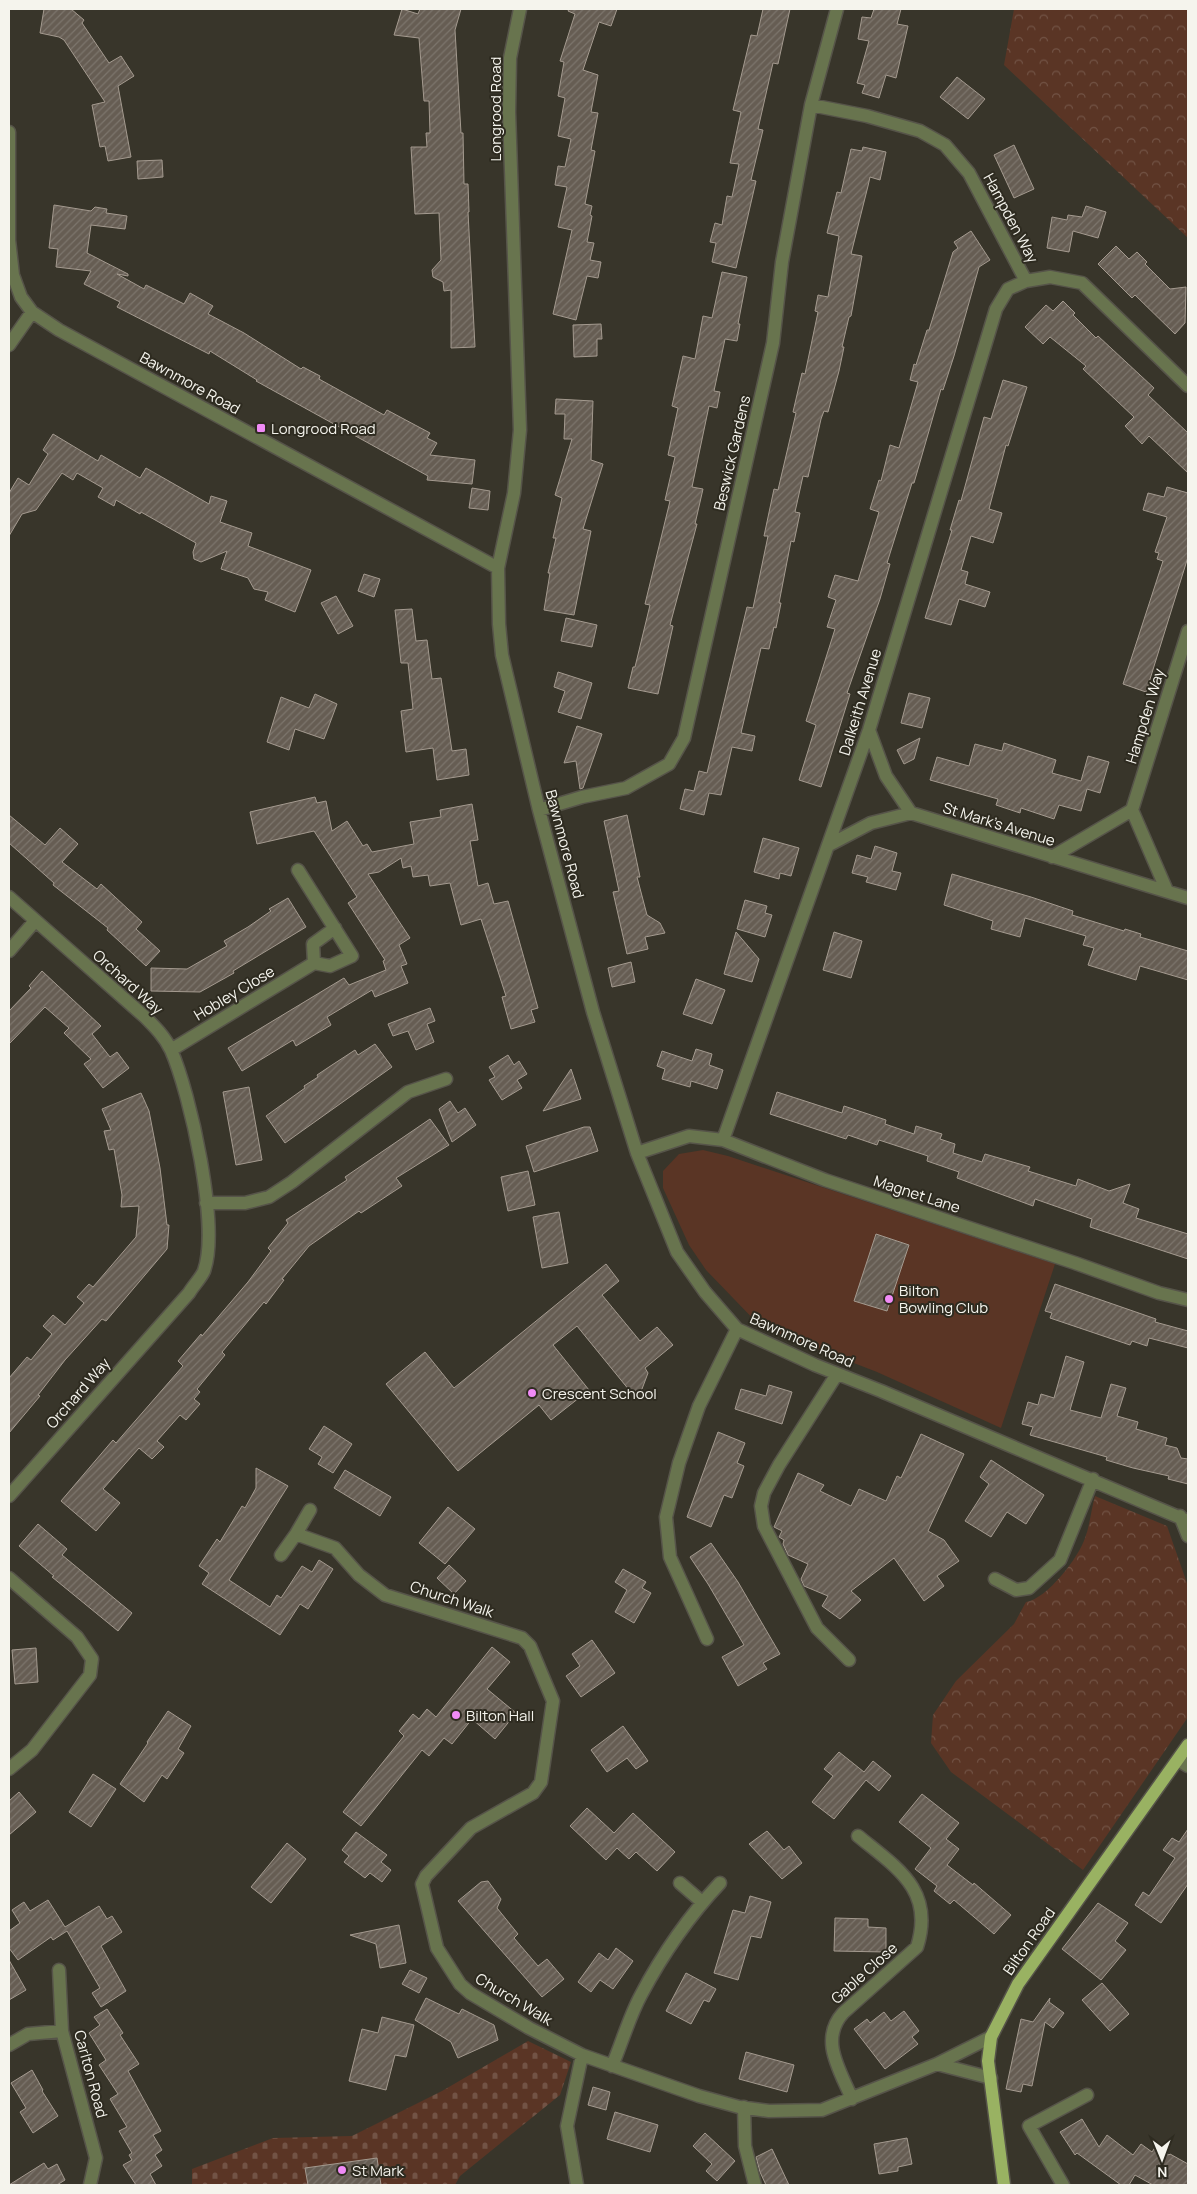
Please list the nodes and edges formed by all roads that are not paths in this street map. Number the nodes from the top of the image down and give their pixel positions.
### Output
1 (520, 9) edge
2 (836, 9) edge
3 (811, 105) junction
4 (9, 132) edge
5 (1026, 281) junction
6 (32, 312) junction
7 (9, 345) edge
8 (1188, 386) edge
9 (498, 568) junction
10 (1188, 631) edge
11 (869, 730) junction
12 (539, 810) junction
13 (1132, 810) junction
14 (911, 813) junction
15 (829, 845) junction
16 (1052, 857) junction
17 (298, 870) dead end
18 (1167, 891) junction
19 (9, 898) edge
20 (1188, 898) edge
21 (34, 922) junction
22 (335, 928) junction
23 (9, 951) edge
24 (314, 963) junction
25 (171, 1050) junction
26 (446, 1078) dead end
27 (723, 1140) junction
28 (637, 1153) junction
29 (206, 1203) junction
30 (1188, 1300) edge
31 (737, 1329) junction
32 (837, 1374) junction
33 (1093, 1479) junction
34 (9, 1496) edge
35 (310, 1510) dead end
36 (1184, 1518) edge
37 (296, 1534) junction
38 (1188, 1536) edge
39 (281, 1555) dead end
40 (9, 1578) edge
41 (995, 1579) dead end
42 (707, 1639) dead end
43 (849, 1660) dead end
44 (1188, 1746) edge
45 (1183, 1763) edge
46 (9, 1769) edge
47 (858, 1836) dead end
48 (680, 1883) dead end
49 (720, 1883) dead end
50 (702, 1902) junction
51 (59, 1970) dead end
52 (62, 2031) junction
53 (991, 2037) junction
54 (9, 2045) edge
55 (582, 2055) junction
56 (937, 2064) junction
57 (612, 2066) junction
58 (991, 2078) junction
59 (1087, 2094) dead end
60 (852, 2099) junction
61 (744, 2108) junction
62 (90, 2185) edge
63 (578, 2185) edge
64 (755, 2185) edge
65 (1004, 2185) edge
66 (1063, 2185) edge

1 - 9 street, Longrood Road
2 - 3 street, Beswick Gardens
3 - 5 street, Hampden Way
3 - 12 street, Beswick Gardens
4 - 6 street, Bawnmore Road
5 - 8 street, Hampden Way
5 - 11 street, Dalkeith Avenue
6 - 7 street
6 - 9 street, Bawnmore Road
9 - 12 street, Bawnmore Road
10 - 13 street, Hampden Way
11 - 14 street
11 - 15 street, Dalkeith Avenue
12 - 28 street, Bawnmore Road
13 - 16 street
13 - 18 street
14 - 15 street
14 - 16 street, St Mark's Avenue
15 - 27 street, Dalkeith Avenue
16 - 18 street, St Mark's Avenue
17 - 22 street, Hobley Close
18 - 20 street, St Mark's Avenue
19 - 21 street, Orchard Way
21 - 23 street
21 - 25 street, Orchard Way
22 - 24 street
22 - 24 street, Hobley Close
24 - 25 street, Hobley Close
25 - 29 street, Orchard Way
26 - 29 street
27 - 28 street, Magnet Lane
27 - 30 street, Magnet Lane
28 - 31 street, Bawnmore Road
29 - 34 street, Orchard Way
31 - 32 street, Bawnmore Road
31 - 42 street
32 - 33 street, Bawnmore Road
32 - 43 street
33 - 36 street, Bawnmore Road
33 - 41 street
35 - 37 street
36 - 38 street, Bawnmore Road
37 - 39 street
37 - 55 street, Church Walk
40 - 46 street
44 - 45 main road, Bilton Road
45 - 53 main road, Bilton Road
47 - 60 street, Gable Close
48 - 50 street
49 - 50 street
50 - 57 street
51 - 52 street, Carlton Road
52 - 54 street
52 - 62 street, Carlton Road
53 - 56 street, Church Walk
53 - 58 main road, Bilton Road
55 - 57 street, Church Walk
55 - 63 street
56 - 58 street
56 - 60 street, Church Walk
57 - 61 street, Church Walk
58 - 65 main road, Bilton Road
59 - 66 street
60 - 61 street, Church Walk
61 - 64 street

